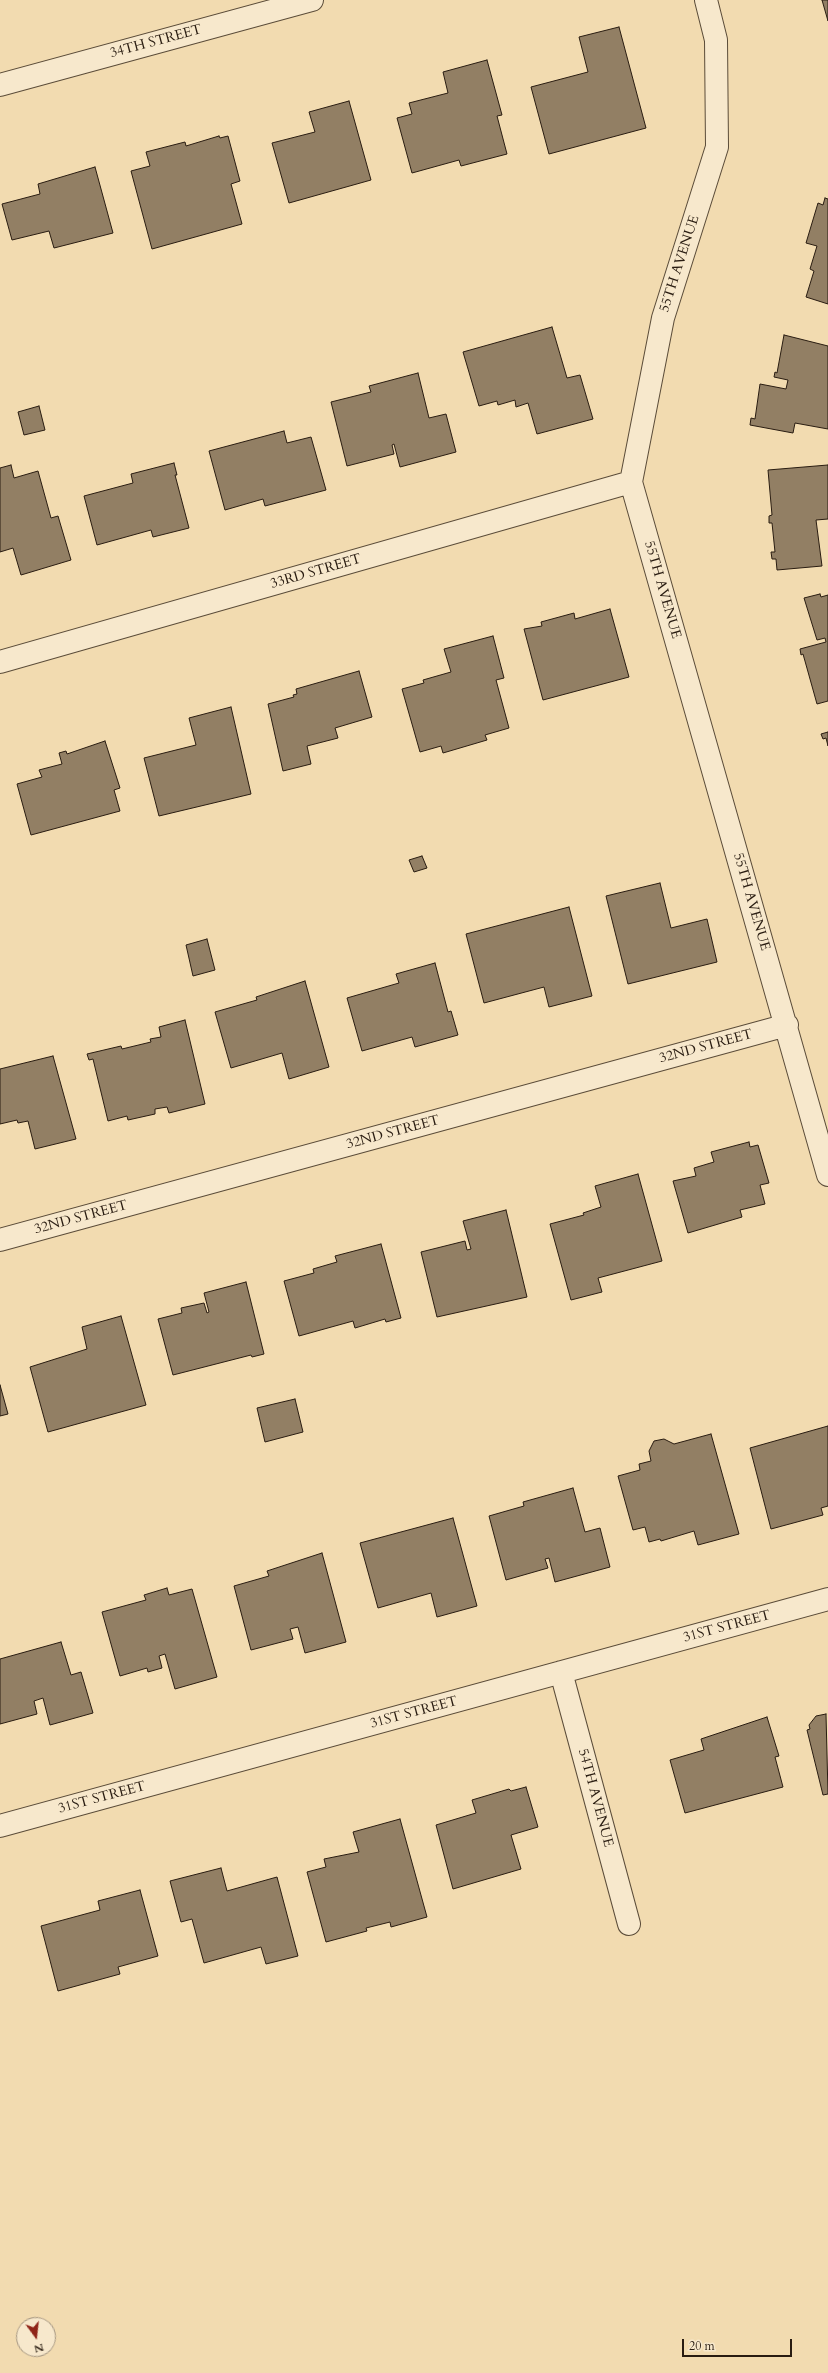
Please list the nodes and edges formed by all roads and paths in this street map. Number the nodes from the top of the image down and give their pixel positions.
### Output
1 (312, 0) edge
2 (706, 0) edge
3 (0, 85) edge
4 (631, 482) junction
5 (0, 662) edge
6 (787, 1025) junction
7 (828, 1174) edge
8 (0, 1240) edge
9 (828, 1599) edge
10 (561, 1672) junction
11 (0, 1826) edge
12 (629, 1924) dead end

1 - 3 street, 34TH STREET
2 - 4 street, 55TH AVENUE
4 - 5 street, 33RD STREET
4 - 6 street, 55TH AVENUE
6 - 7 street, 55TH AVENUE
6 - 8 street, 32ND STREET
9 - 10 street, 31ST STREET
10 - 11 street, 31ST STREET
10 - 12 street, 54TH AVENUE

